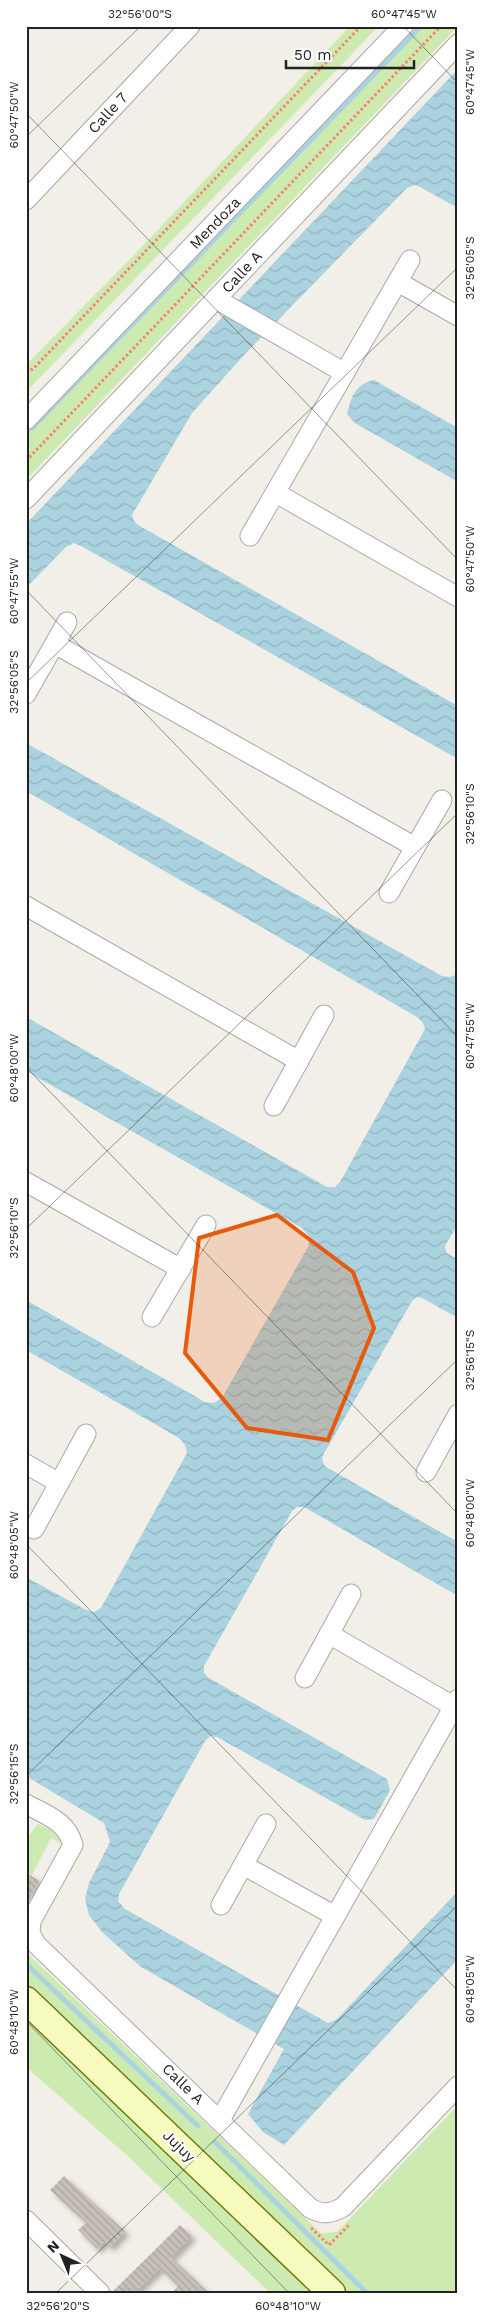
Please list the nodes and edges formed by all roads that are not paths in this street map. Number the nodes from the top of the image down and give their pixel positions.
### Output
1 (190, 26) edge
2 (403, 26) edge
3 (458, 44) edge
4 (26, 200) edge
5 (410, 260) dead end
6 (398, 282) junction
7 (216, 299) junction
8 (458, 316) edge
9 (345, 373) junction
10 (26, 420) edge
11 (276, 493) junction
12 (26, 499) edge
13 (250, 536) dead end
14 (458, 597) edge
15 (67, 622) dead end
16 (54, 644) junction
17 (26, 694) edge
18 (442, 800) dead end
19 (415, 846) junction
20 (389, 892) dead end
21 (26, 906) edge
22 (324, 1015) dead end
23 (298, 1061) junction
24 (274, 1106) dead end
25 (26, 1182) edge
26 (206, 1225) dead end
27 (181, 1269) junction
28 (152, 1317) dead end
29 (455, 1424) edge
30 (86, 1434) dead end
31 (26, 1464) edge
32 (426, 1472) dead end
33 (59, 1483) junction
34 (34, 1529) dead end
35 (352, 1594) dead end
36 (329, 1634) junction
37 (305, 1678) dead end
38 (456, 1702) edge
39 (29, 1811) edge
40 (266, 1824) dead end
41 (243, 1865) junction
42 (221, 1905) dead end
43 (335, 1916) junction
44 (26, 2000) edge
45 (458, 2086) edge
46 (220, 2120) junction
47 (26, 2220) edge
48 (100, 2293) edge
49 (332, 2293) edge

1 - 4 street, Calle 7
2 - 10 street, Mendoza
3 - 7 street, Calle A
5 - 6 street
6 - 8 street
6 - 9 street
7 - 9 street
7 - 12 street, Calle A
9 - 11 street
11 - 13 street
11 - 14 street
15 - 16 street
16 - 17 street
16 - 19 street
18 - 19 street
19 - 20 street
21 - 23 street
22 - 23 street
23 - 24 street
25 - 27 street
26 - 27 street
27 - 28 street
29 - 32 street
30 - 33 street
31 - 33 street
33 - 34 street
35 - 36 street
36 - 37 street
36 - 38 street
38 - 43 street
39 - 46 street, Calle A
40 - 41 street
41 - 42 street
41 - 43 street
43 - 46 street
44 - 49 street, Jujuy
45 - 46 street, Calle A
47 - 48 street

